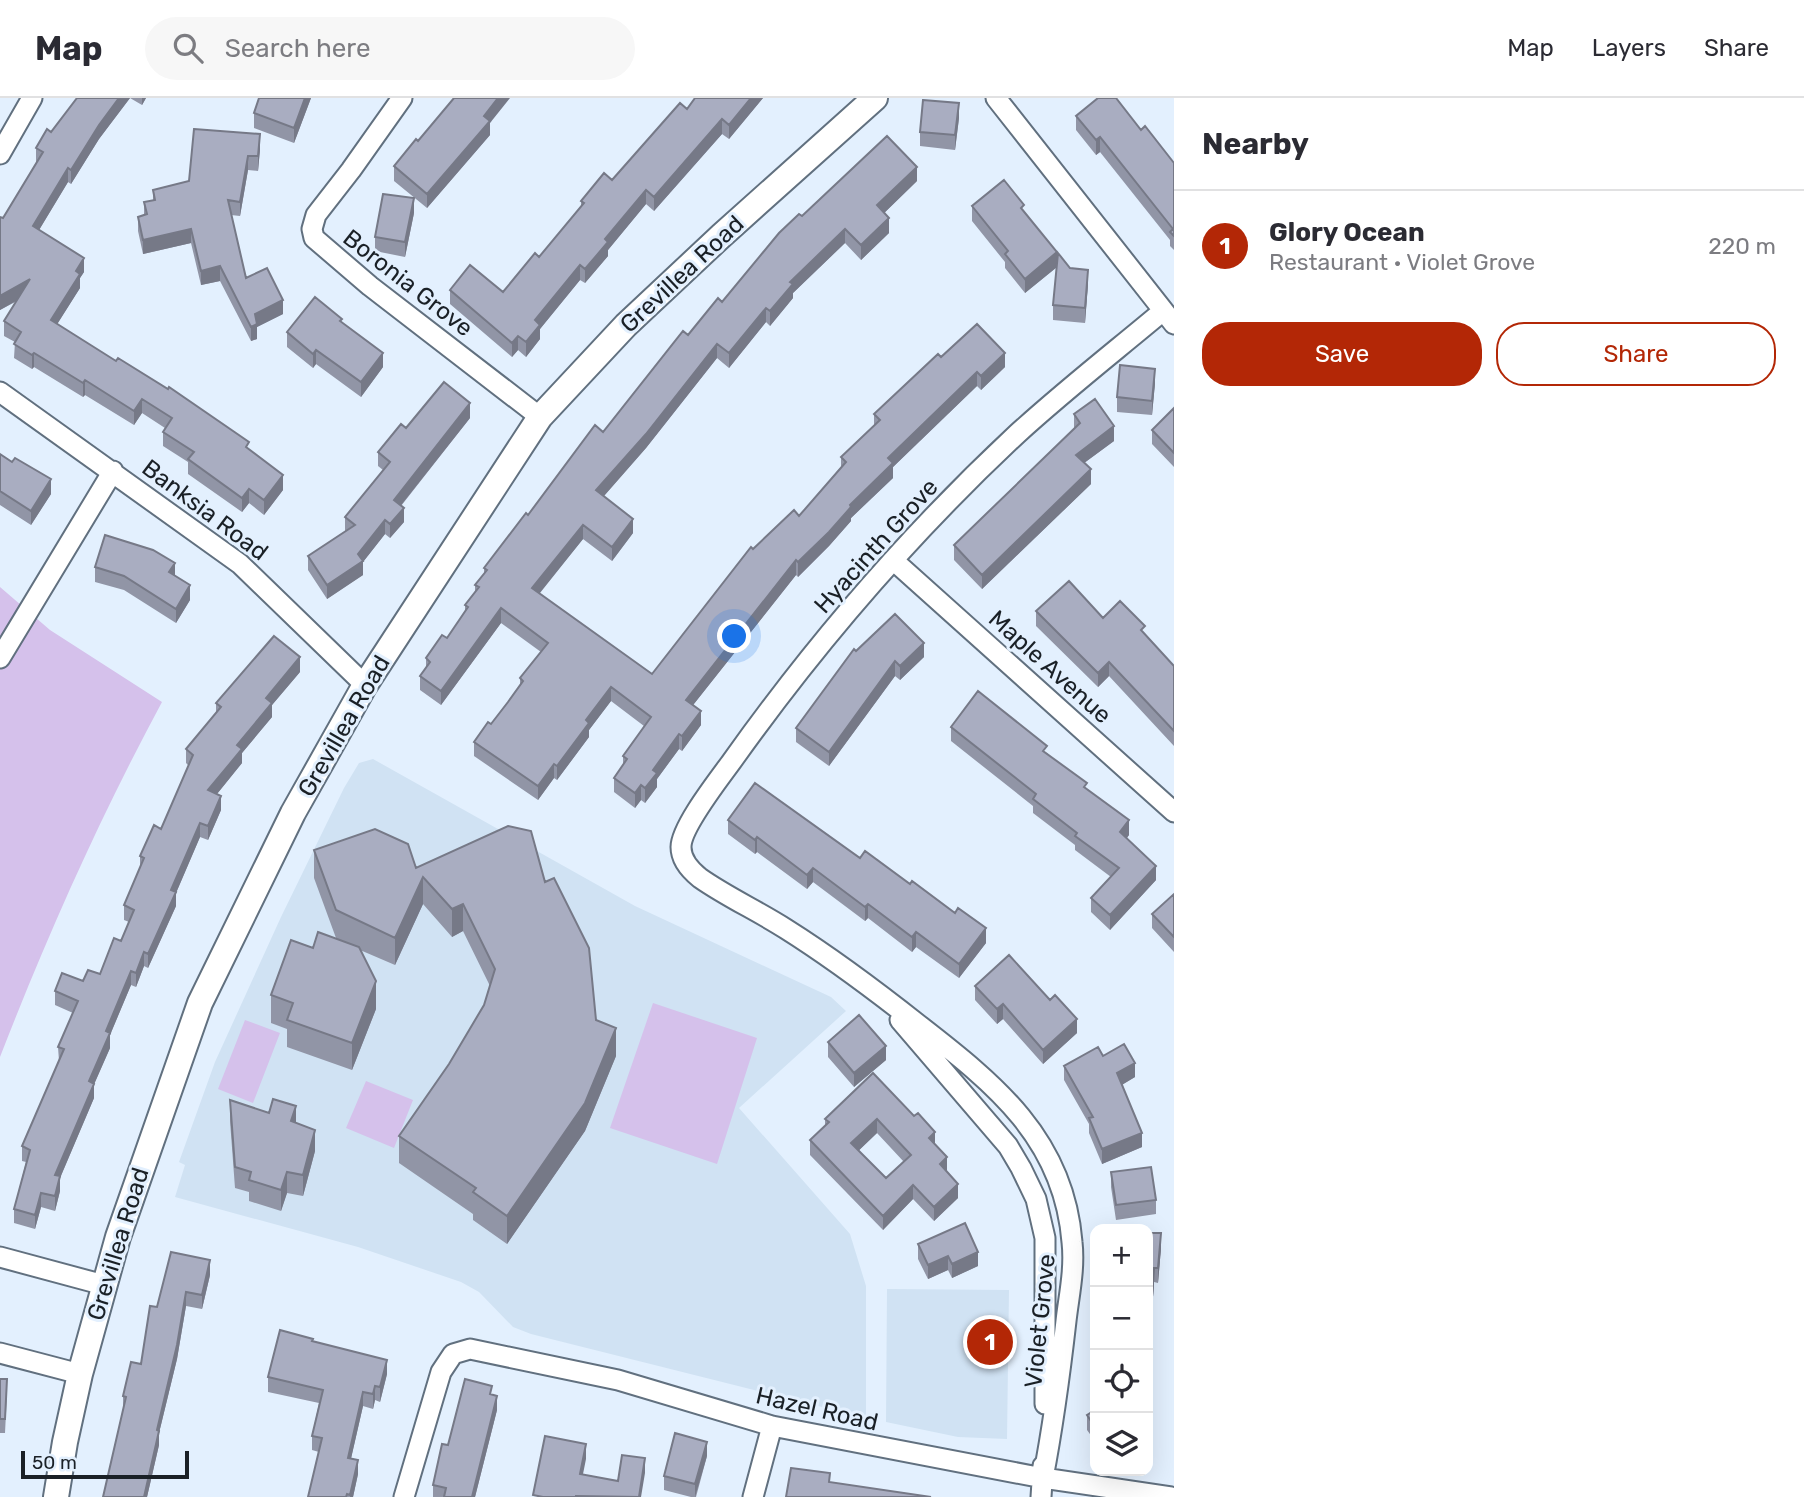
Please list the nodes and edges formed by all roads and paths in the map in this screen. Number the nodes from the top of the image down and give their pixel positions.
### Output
1 (32, 98) edge
2 (402, 98) edge
3 (875, 98) edge
4 (996, 98) edge
5 (0, 154) edge
6 (1169, 318) edge
7 (0, 392) edge
8 (540, 417) junction
9 (113, 471) junction
10 (893, 560) junction
11 (0, 658) edge
12 (365, 685) junction
13 (1174, 812) edge
14 (683, 858) joint
15 (880, 995) junction
16 (0, 1257) edge
17 (104, 1286) junction
18 (0, 1353) edge
19 (80, 1374) junction
20 (772, 1426) junction
21 (1042, 1488) edge
22 (55, 1497) edge
23 (404, 1497) edge
24 (753, 1497) edge
25 (1171, 1497) edge

1 - 5 street
2 - 8 street, Boronia Grove
3 - 8 street, Grevillea Road
4 - 6 street
6 - 10 street, Hyacinth Grove
7 - 9 street, Banksia Road
8 - 12 street, Grevillea Road
9 - 11 street
9 - 12 street, Banksia Road
10 - 13 street, Maple Avenue
10 - 14 street, Hyacinth Grove
12 - 17 street, Grevillea Road
14 - 15 street, Violet Grove
15 - 21 street, Violet Grove
15 - 21 street, Violet Grove
16 - 17 street
17 - 19 street, Grevillea Road
18 - 19 street
19 - 22 street, Grevillea Road
20 - 21 street, Hazel Road
20 - 23 street, Hazel Road
20 - 24 street
21 - 25 street, Hazel Road

